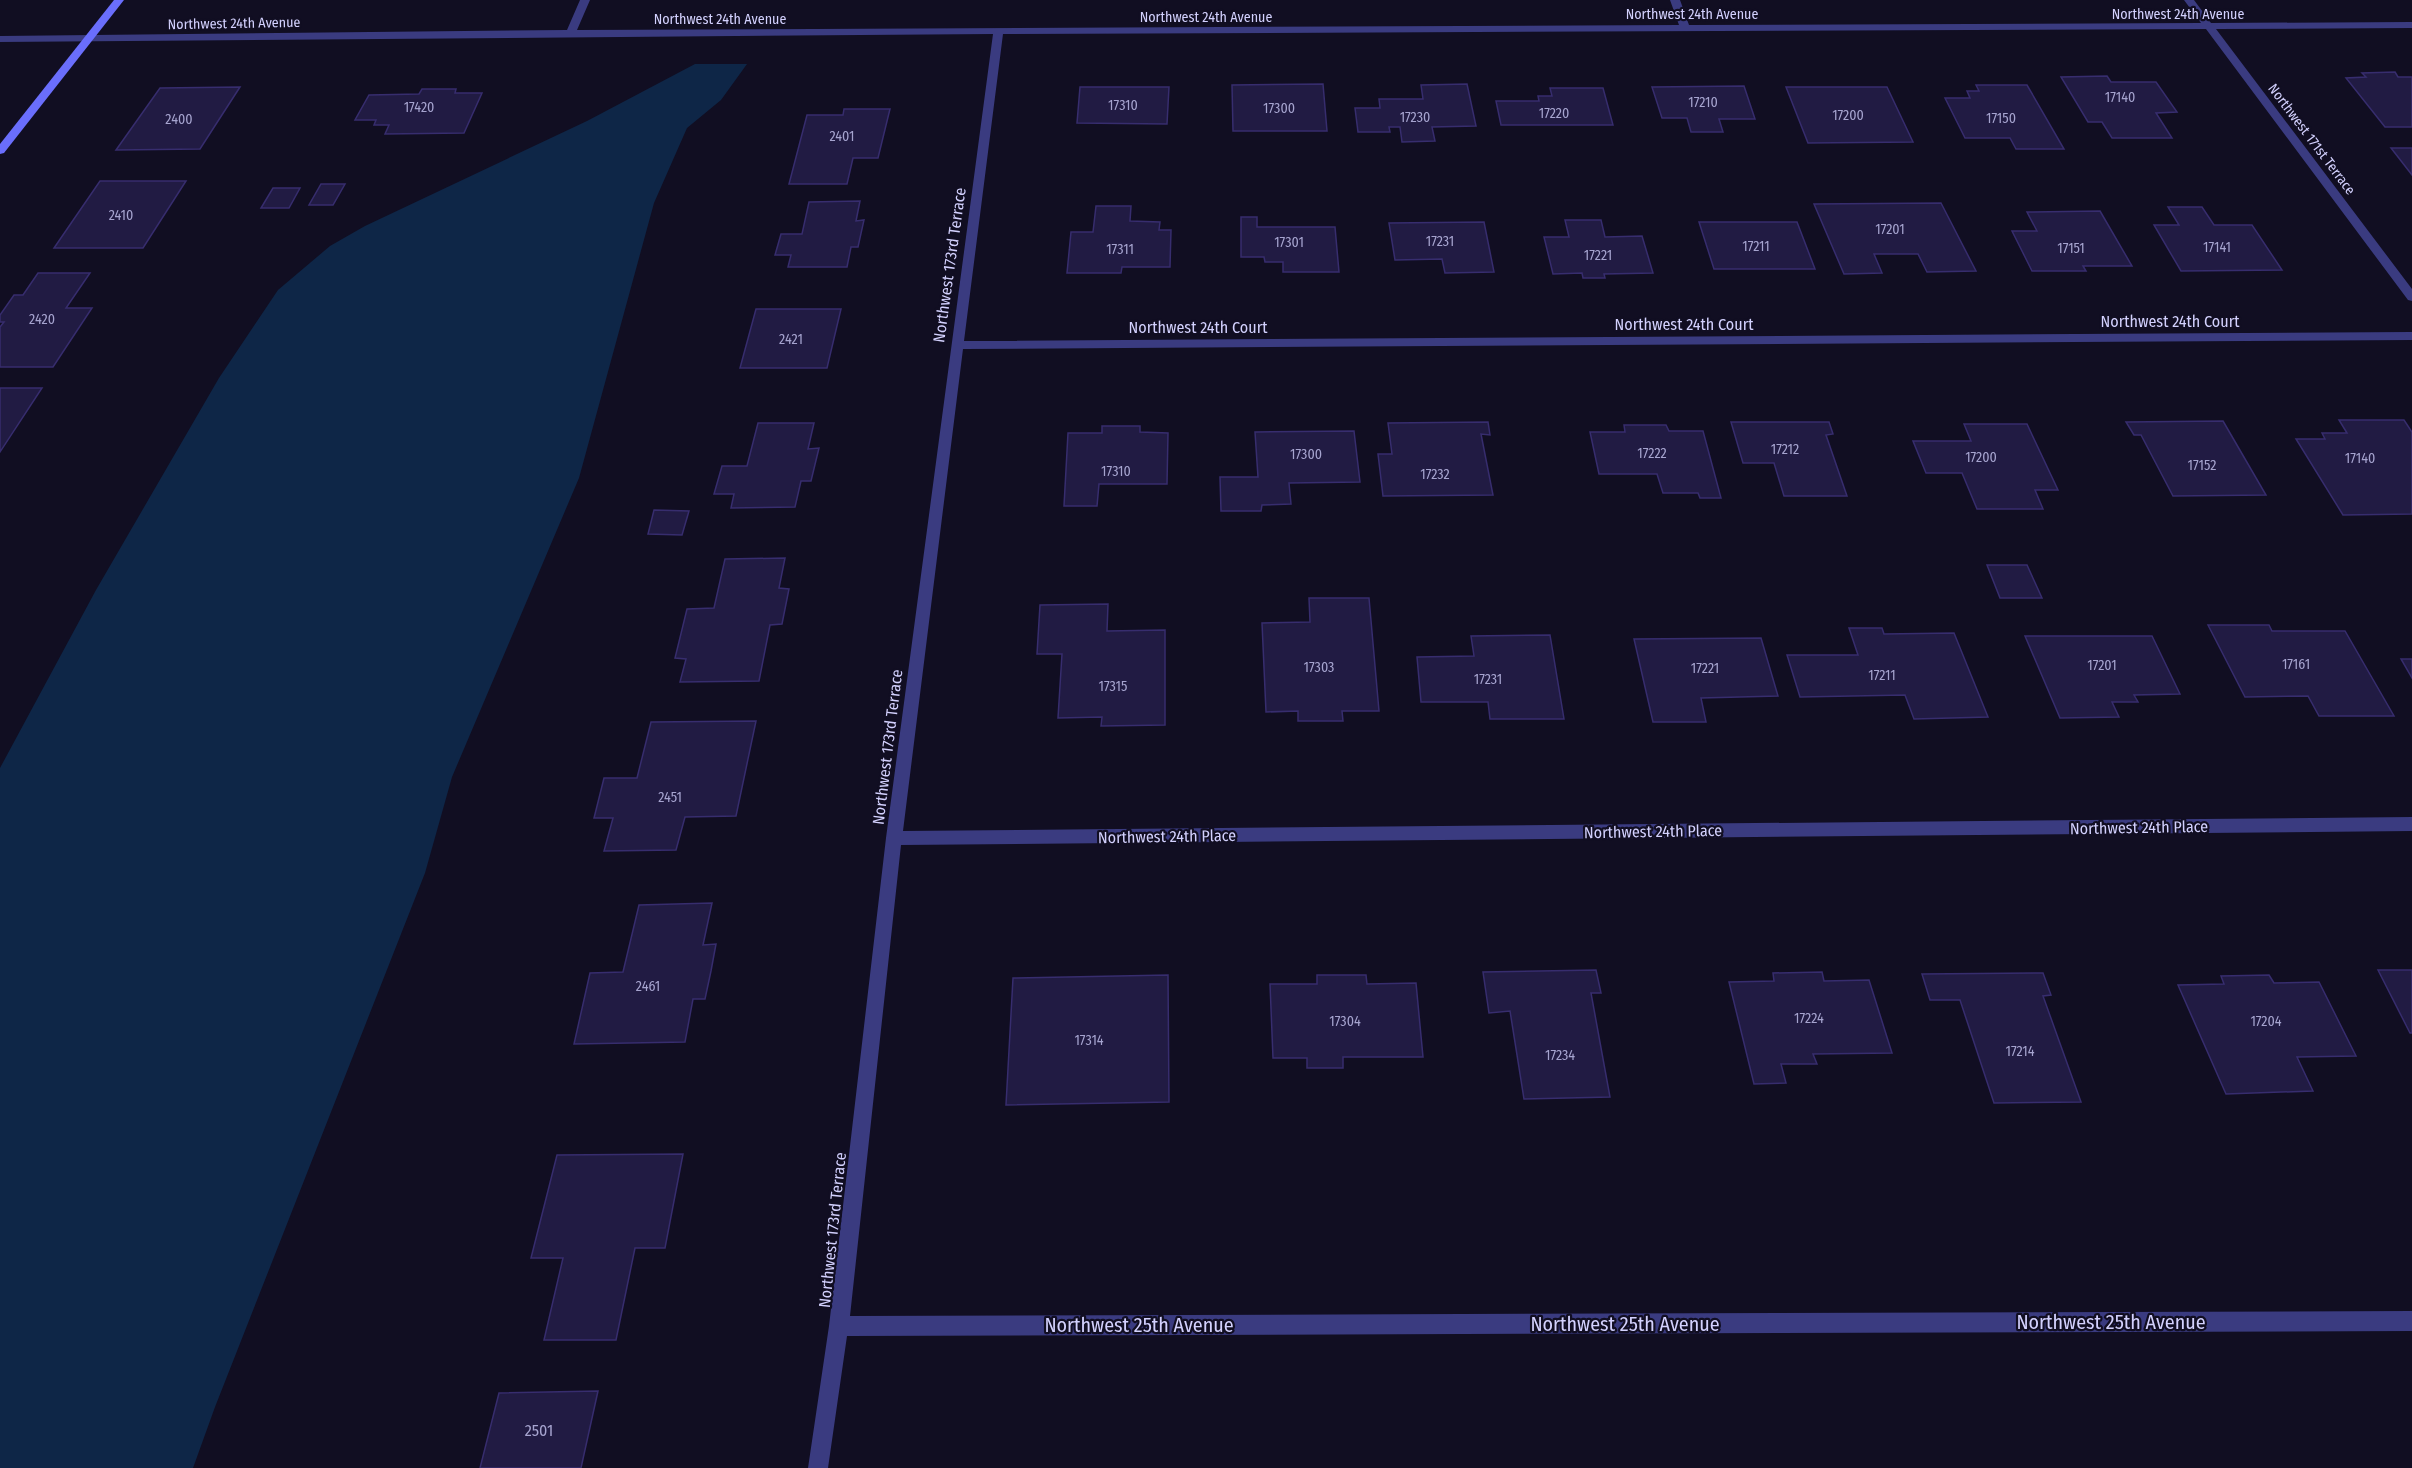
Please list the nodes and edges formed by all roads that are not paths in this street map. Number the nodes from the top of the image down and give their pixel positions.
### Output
1 (118, 0) edge
2 (585, 0) edge
3 (1676, 0) edge
4 (2189, 0) edge
5 (2412, 25) edge
6 (1685, 27) junction
7 (2209, 27) junction
8 (998, 32) junction
9 (571, 33) junction
10 (89, 38) junction
11 (0, 39) edge
12 (0, 151) edge
13 (2412, 297) edge
14 (2412, 336) edge
15 (956, 345) junction
16 (2412, 824) edge
17 (894, 838) junction
18 (2412, 1322) edge
19 (839, 1326) junction
20 (818, 1468) edge

1 - 10 street
2 - 9 street
3 - 6 street
4 - 7 street, Northwest 171st Terrace
5 - 7 street, Northwest 24th Avenue
6 - 7 street, Northwest 24th Avenue
6 - 8 street, Northwest 24th Avenue
7 - 13 street, Northwest 171st Terrace
8 - 9 street, Northwest 24th Avenue
8 - 15 street, Northwest 173rd Terrace
9 - 10 street, Northwest 24th Avenue
10 - 11 street, Northwest 24th Avenue
10 - 12 street
14 - 15 street, Northwest 24th Court
15 - 17 street, Northwest 173rd Terrace
16 - 17 street, Northwest 24th Place
17 - 19 street, Northwest 173rd Terrace
18 - 19 street, Northwest 25th Avenue
19 - 20 street, Northwest 173rd Terrace

